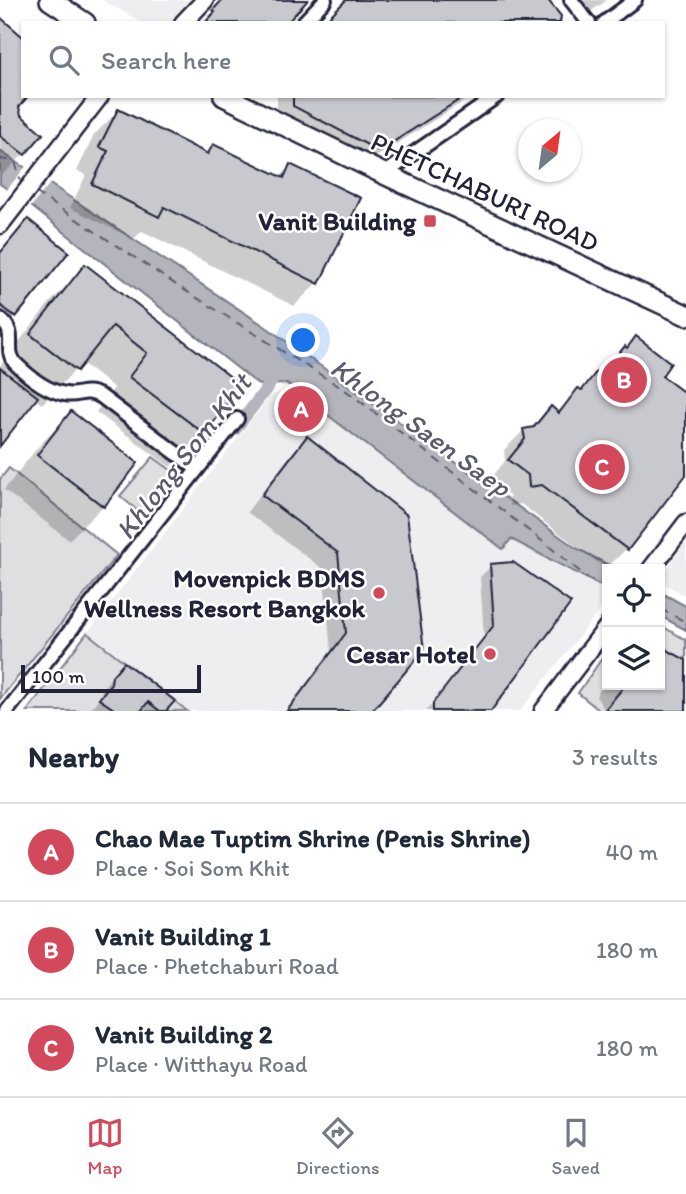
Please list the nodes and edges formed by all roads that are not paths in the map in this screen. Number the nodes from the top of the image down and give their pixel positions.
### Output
1 (50, 0) edge
2 (205, 0) edge
3 (325, 0) edge
4 (570, 0) edge
5 (635, 0) edge
6 (82, 21) edge
7 (185, 21) edge
8 (305, 21) edge
9 (587, 21) edge
10 (607, 21) edge
11 (98, 98) edge
12 (233, 98) edge
13 (494, 98) edge
14 (384, 174) junction
15 (0, 225) edge
16 (686, 315) edge
17 (0, 319) edge
18 (237, 419) dead end
19 (197, 469) junction
20 (686, 523) edge
21 (655, 564) edge
22 (602, 634) edge
23 (7, 711) edge
24 (543, 711) edge

1 - 6 main road
2 - 7 street
3 - 8 street
4 - 9 street
5 - 10 street
11 - 15 street
12 - 14 main road, PHETCHABURI ROAD
13 - 14 street
14 - 16 main road, PHETCHABURI ROAD
17 - 19 street
18 - 19 street
19 - 23 street
20 - 21 street
22 - 24 street

